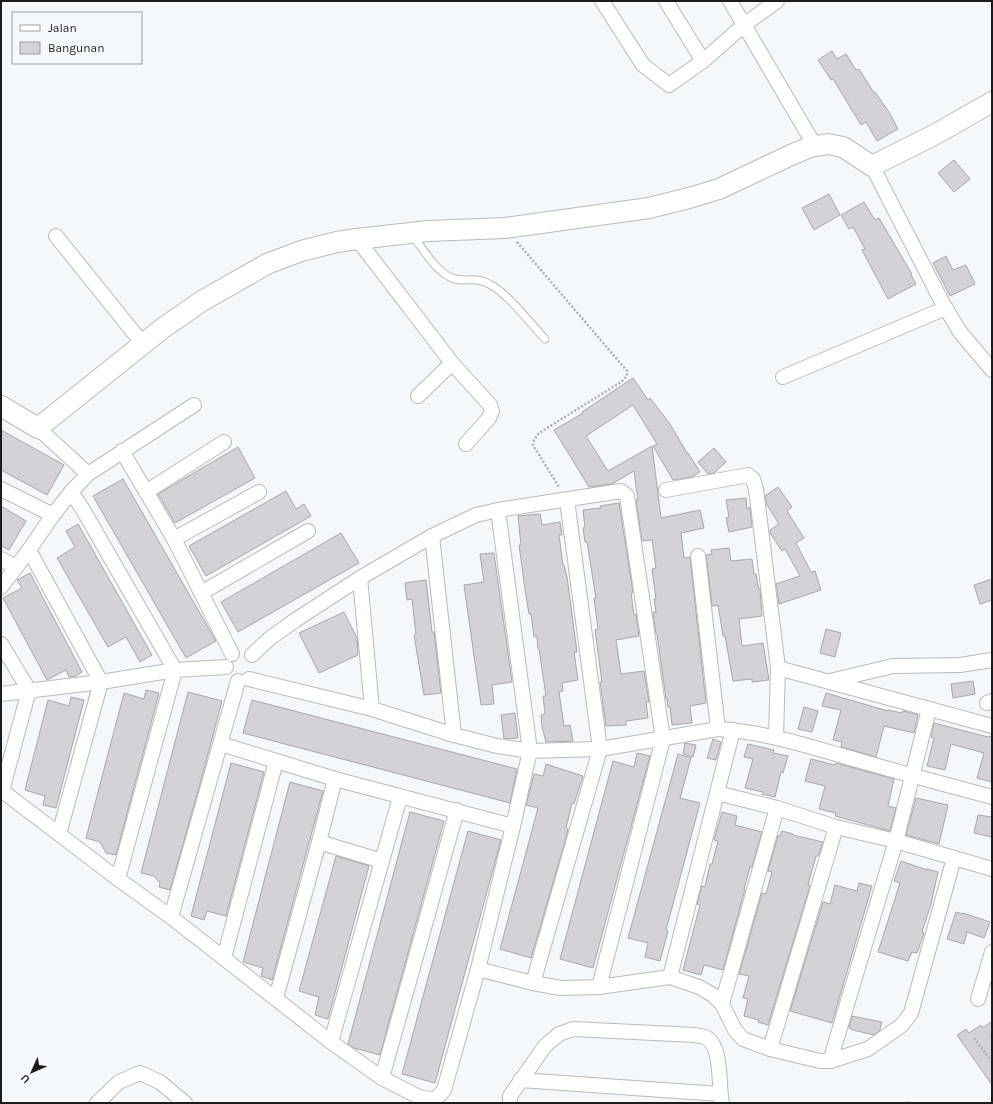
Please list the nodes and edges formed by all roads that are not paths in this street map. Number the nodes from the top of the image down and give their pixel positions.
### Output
1 (602, 1) edge
2 (666, 1) edge
3 (730, 1) edge
4 (777, 1) edge
5 (744, 25) junction
6 (703, 61) junction
7 (992, 102) edge
8 (815, 146) junction
9 (872, 166) junction
10 (411, 233) junction
11 (56, 236) dead end
12 (357, 239) junction
13 (946, 308) junction
14 (545, 339) dead end
15 (143, 344) junction
16 (452, 363) junction
17 (992, 370) edge
18 (783, 377) dead end
19 (418, 396) dead end
20 (194, 405) dead end
21 (1, 406) edge
22 (38, 428) junction
23 (224, 442) dead end
24 (466, 444) dead end
25 (122, 451) junction
26 (88, 474) junction
27 (1, 489) edge
28 (666, 490) dead end
29 (71, 492) junction
30 (146, 492) junction
31 (259, 492) dead end
32 (567, 500) junction
33 (498, 510) junction
34 (53, 515) junction
35 (308, 532) dead end
36 (432, 536) junction
37 (174, 539) junction
38 (29, 550) junction
39 (698, 556) dead end
40 (1, 559) edge
41 (16, 567) junction
42 (360, 578) junction
43 (1, 587) edge
44 (201, 593) junction
45 (1, 644) edge
46 (232, 654) junction
47 (252, 655) junction
48 (992, 660) edge
49 (226, 668) junction
50 (778, 668) junction
51 (175, 670) junction
52 (243, 680) junction
53 (828, 681) junction
54 (101, 682) junction
55 (30, 690) junction
56 (1, 694) edge
57 (372, 709) junction
58 (929, 710) junction
59 (992, 726) edge
60 (718, 729) junction
61 (733, 730) junction
62 (454, 734) junction
63 (776, 737) junction
64 (663, 739) junction
65 (221, 744) junction
66 (600, 749) junction
67 (530, 751) junction
68 (276, 761) junction
69 (913, 776) junction
70 (335, 779) junction
71 (2, 790) edge
72 (717, 793) junction
73 (400, 797) junction
74 (992, 797) edge
75 (776, 808) junction
76 (457, 810) junction
77 (513, 826) junction
78 (836, 827) junction
79 (59, 834) junction
80 (896, 841) junction
81 (319, 842) junction
82 (954, 858) junction
83 (382, 861) junction
84 (992, 869) edge
85 (118, 879) junction
86 (171, 917) junction
87 (992, 952) edge
88 (224, 958) junction
89 (478, 969) junction
90 (670, 978) junction
91 (533, 983) junction
92 (599, 987) junction
93 (276, 998) junction
94 (978, 999) dead end
95 (722, 1004) junction
96 (332, 1042) junction
97 (770, 1049) junction
98 (830, 1061) junction
99 (382, 1078) junction
100 (520, 1080) junction
101 (721, 1099) edge
102 (97, 1103) edge
103 (185, 1103) edge
104 (510, 1103) edge

1 - 6 street
2 - 6 street
3 - 5 street
4 - 5 street
5 - 6 street
5 - 8 street
7 - 9 street
8 - 9 street
8 - 10 street
9 - 13 street
10 - 12 street
10 - 14 lane
11 - 15 street
12 - 15 street
12 - 16 street
13 - 17 street
13 - 18 street
15 - 22 street
16 - 19 street
16 - 24 street
20 - 25 street
21 - 22 street
22 - 26 street
23 - 30 street
25 - 26 street
25 - 30 street
26 - 29 street
27 - 34 street
28 - 50 street
29 - 34 street
29 - 51 street
30 - 37 street
31 - 37 street
32 - 33 street
32 - 64 street
32 - 66 street
33 - 36 street
33 - 67 street
34 - 38 street
35 - 44 street
36 - 42 street
36 - 62 street
37 - 44 street
38 - 41 street
38 - 54 street
39 - 60 street
40 - 41 street
41 - 43 street
42 - 47 street
42 - 57 street
44 - 46 street
45 - 55 street
46 - 47 street
46 - 49 street
47 - 52 street
48 - 53 street
49 - 51 street
49 - 52 street
50 - 53 street
50 - 63 street
51 - 54 street
51 - 85 street
52 - 57 street
52 - 65 street
53 - 58 street
54 - 55 street
54 - 79 street
55 - 56 street
55 - 71 street
57 - 62 street
58 - 59 street
58 - 69 street
60 - 61 street
60 - 64 street
61 - 63 street
61 - 72 street
62 - 67 street
63 - 69 street
64 - 66 street
64 - 92 street
65 - 68 street
65 - 86 street
66 - 67 street
66 - 91 street
67 - 77 street
68 - 70 street
68 - 88 street
69 - 74 street
69 - 80 street
70 - 73 street
70 - 81 street
71 - 79 street
72 - 75 street
72 - 90 street
73 - 76 street
73 - 83 street
75 - 78 street
75 - 95 street
76 - 77 street
76 - 99 street
77 - 89 street
78 - 80 street
78 - 97 street
79 - 85 street
80 - 82 street
80 - 98 street
81 - 83 street
81 - 93 street
82 - 84 street
82 - 98 street
83 - 96 street
85 - 86 street
86 - 88 street
87 - 94 street
88 - 93 street
89 - 91 street
89 - 99 street
90 - 92 street
90 - 95 street
91 - 92 street
93 - 96 street
95 - 97 street
96 - 99 street
97 - 98 street
100 - 101 street
100 - 101 street
100 - 104 street
102 - 103 street

